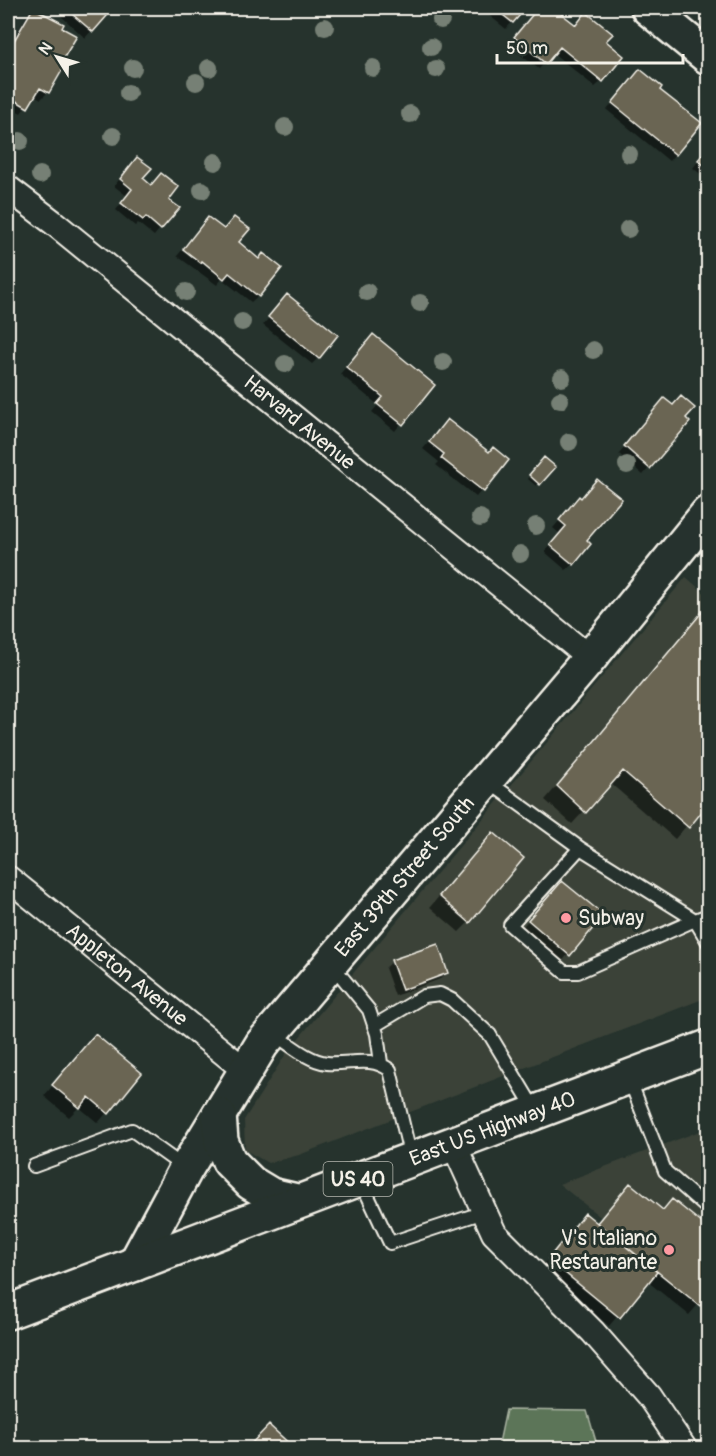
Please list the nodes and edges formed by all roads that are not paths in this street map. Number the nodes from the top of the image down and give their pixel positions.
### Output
1 (648, 8) edge
2 (708, 57) edge
3 (8, 188) edge
4 (708, 513) edge
5 (590, 658) junction
6 (486, 780) junction
7 (580, 848) junction
8 (8, 878) edge
9 (708, 915) edge
10 (695, 920) junction
11 (708, 942) edge
12 (331, 963) junction
13 (374, 1026) junction
14 (272, 1032) junction
15 (708, 1047) edge
16 (381, 1063) junction
17 (246, 1071) junction
18 (628, 1077) junction
19 (536, 1112) junction
20 (219, 1115) junction
21 (453, 1143) junction
22 (411, 1159) junction
23 (34, 1166) dead end
24 (186, 1169) junction
25 (360, 1178) junction
26 (297, 1201) junction
27 (708, 1209) edge
28 (484, 1212) junction
29 (135, 1264) junction
30 (8, 1312) edge
31 (684, 1449) edge

1 - 2 main road
3 - 5 street, Harvard Avenue
4 - 5 main road, East 39th Street South
5 - 6 main road, East 39th Street South
6 - 7 lane
6 - 12 main road, East 39th Street South
7 - 10 lane
7 - 10 lane
8 - 17 street, Appleton Avenue
9 - 10 lane
10 - 11 lane
12 - 13 lane
12 - 14 main road, East 39th Street South
13 - 16 lane
13 - 19 lane
14 - 16 lane
14 - 17 main road, East 39th Street South
15 - 18 main road, East US Highway 40 / US 40
16 - 22 lane
17 - 20 main road, East 39th Street South
18 - 19 main road, East US Highway 40 / US 40
18 - 27 lane
19 - 21 main road, East US Highway 40 / US 40
20 - 24 main road, East 39th Street South
20 - 26 main road
21 - 22 main road, East US Highway 40 / US 40
21 - 28 street
22 - 25 main road, East US Highway 40 / US 40
23 - 24 lane
24 - 29 main road, East 39th Street South
25 - 26 main road, East US Highway 40 / US 40
25 - 28 lane
26 - 29 main road, East US Highway 40 / US 40
28 - 31 street
29 - 30 main road, East US Highway 40 / US 40

